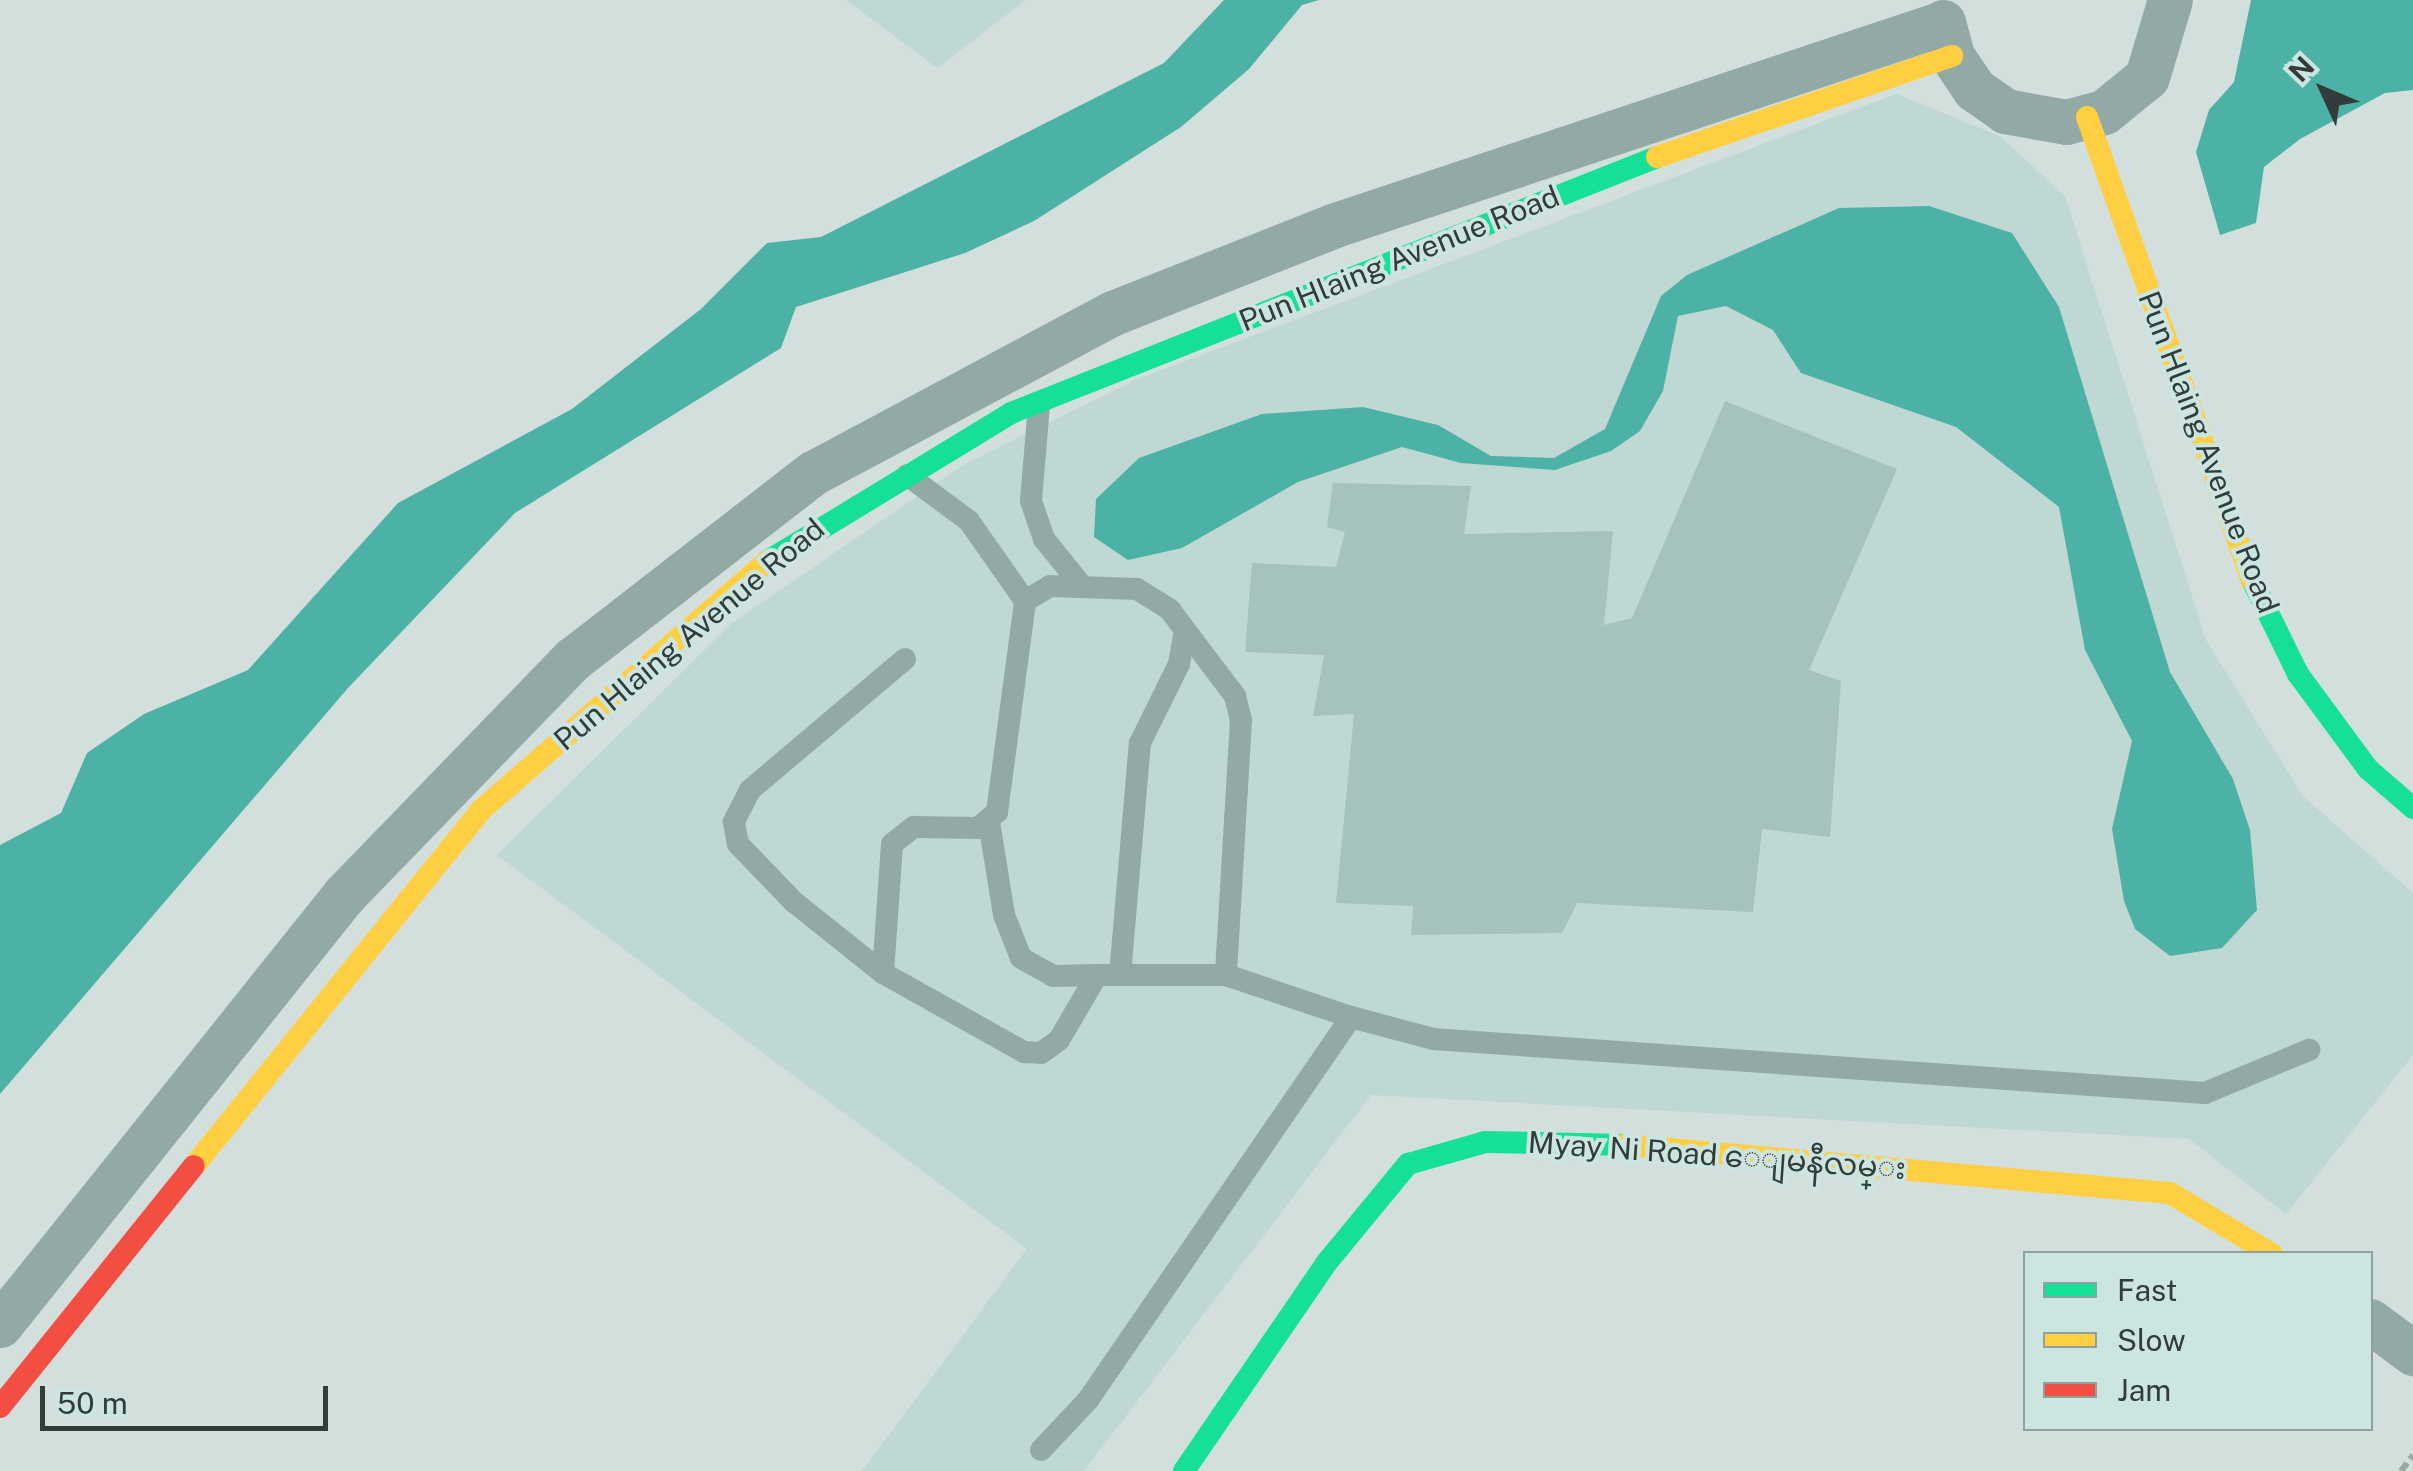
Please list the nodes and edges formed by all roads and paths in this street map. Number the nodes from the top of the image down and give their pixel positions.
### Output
1 (2170, 0) edge
2 (1946, 27) edge
3 (2087, 116) junction
4 (1060, 340) junction
5 (1040, 402) junction
6 (847, 455) junction
7 (900, 472) junction
8 (1081, 585) junction
9 (1026, 601) junction
10 (1184, 635) junction
11 (905, 659) dead end
12 (2413, 808) edge
13 (989, 822) junction
14 (882, 973) junction
15 (1108, 975) junction
16 (1226, 975) junction
17 (1351, 1018) junction
18 (2309, 1050) dead end
19 (2267, 1251) edge
20 (2373, 1323) edge
21 (0, 1324) edge
22 (2413, 1353) edge
23 (0, 1407) edge
24 (1041, 1450) dead end
25 (2413, 1455) edge
26 (1184, 1471) edge
27 (2402, 1471) edge

1 - 3 street
2 - 3 street
2 - 4 street, Pun Hlaing Avenue Road
2 - 5 street, Pun Hlaing Avenue Road
3 - 12 street, Pun Hlaing Avenue Road
4 - 5 lane
4 - 6 street, Pun Hlaing Avenue Road
5 - 7 street, Pun Hlaing Avenue Road
5 - 8 lane
6 - 7 lane
6 - 21 street, Pun Hlaing Avenue Road
7 - 9 lane
7 - 23 street, Pun Hlaing Avenue Road
8 - 9 lane
8 - 10 lane
9 - 13 lane
10 - 15 lane
10 - 16 lane
11 - 14 lane
13 - 14 lane
13 - 15 lane
14 - 15 lane
15 - 16 lane
16 - 17 lane
17 - 18 lane
17 - 24 lane
19 - 26 street, Myay Ni Road ေျမနီလမ္း
20 - 22 street
25 - 27 path

